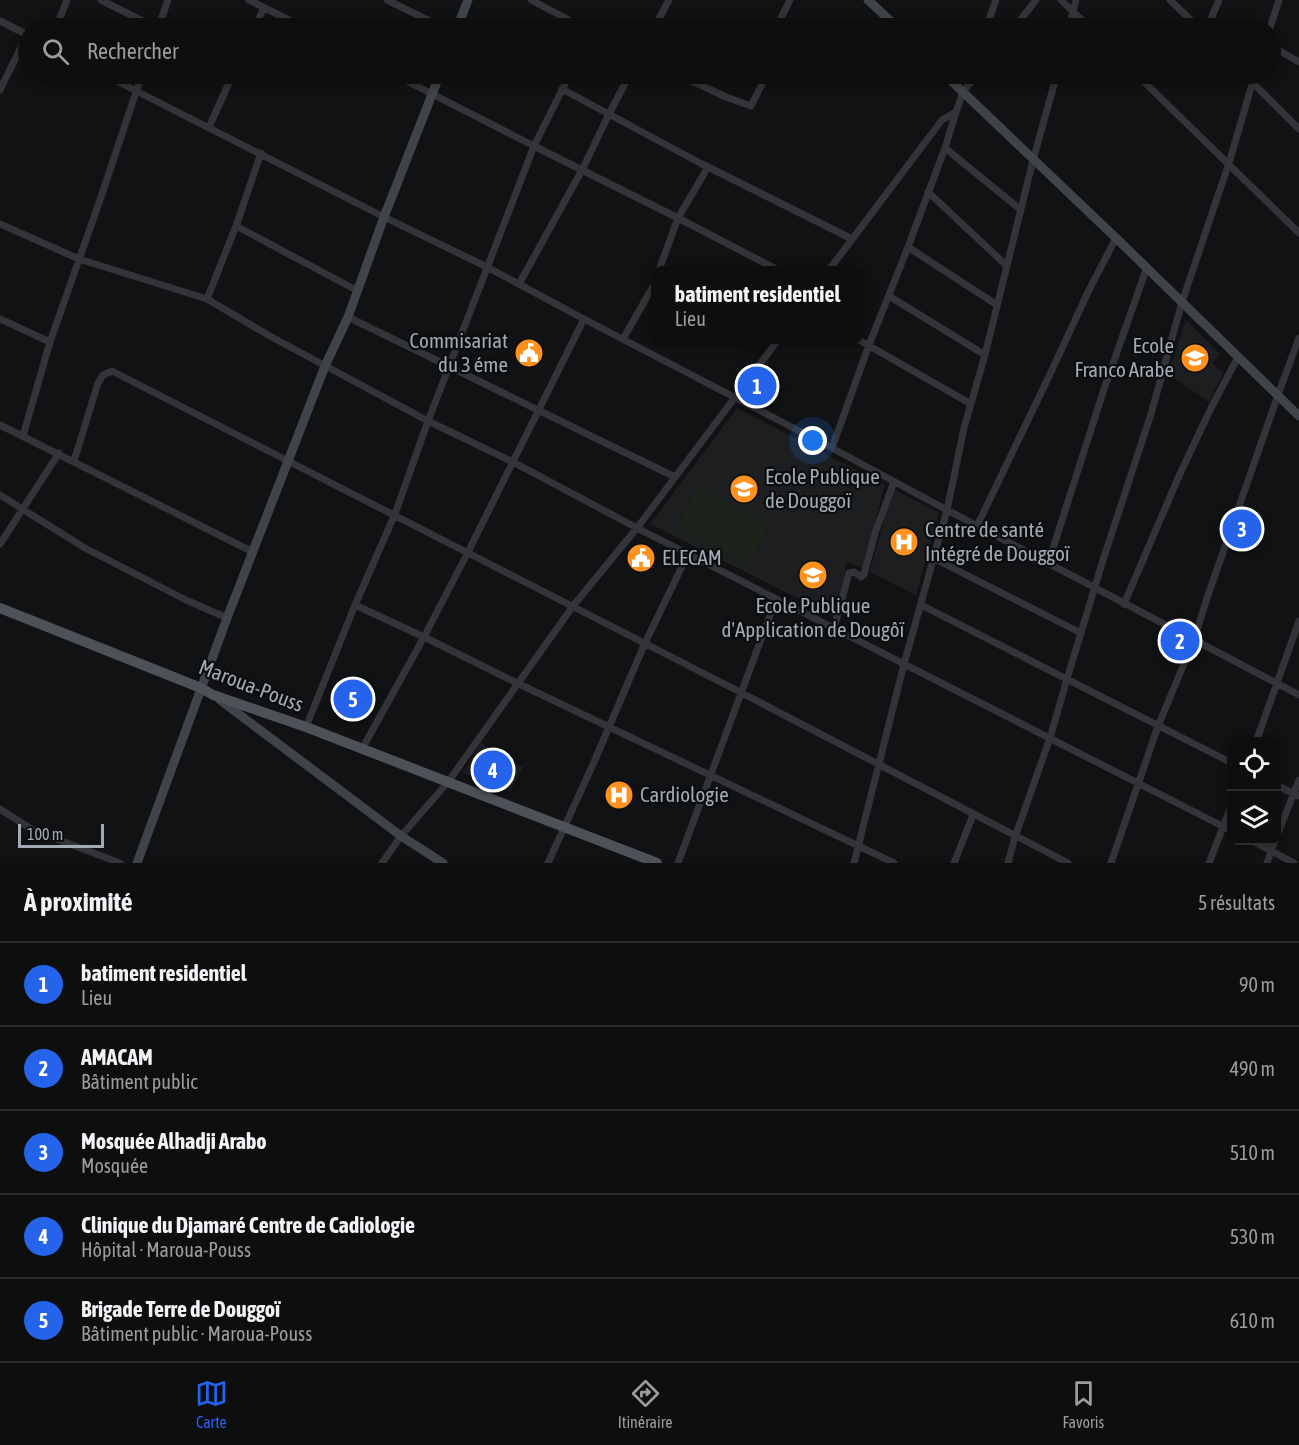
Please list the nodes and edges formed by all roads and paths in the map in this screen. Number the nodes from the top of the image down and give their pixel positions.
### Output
1 (67, 0) edge
2 (101, 0) edge
3 (168, 0) edge
4 (249, 0) edge
5 (387, 0) edge
6 (468, 0) edge
7 (532, 0) edge
8 (669, 0) edge
9 (780, 0) edge
10 (868, 0) edge
11 (996, 0) edge
12 (1036, 0) edge
13 (1061, 0) edge
14 (1076, 0) edge
15 (1170, 0) edge
16 (1219, 0) edge
17 (1279, 0) edge
18 (789, 2) edge
19 (264, 8) junction
20 (1074, 13) junction
21 (60, 18) edge
22 (138, 18) edge
23 (162, 18) edge
24 (259, 18) edge
25 (284, 18) edge
26 (424, 18) edge
27 (461, 18) edge
28 (565, 18) edge
29 (659, 18) edge
30 (781, 18) edge
31 (887, 18) edge
32 (990, 18) edge
33 (1022, 18) edge
34 (1072, 18) edge
35 (1079, 18) edge
36 (1189, 18) edge
37 (1211, 18) edge
38 (1273, 18) edge
39 (0, 21) edge
40 (18, 30) edge
41 (1281, 51) edge
42 (18, 55) edge
43 (1299, 62) edge
44 (124, 84) edge
45 (138, 84) edge
46 (228, 84) edge
47 (414, 84) edge
48 (436, 84) edge
49 (565, 84) edge
50 (625, 84) edge
51 (698, 84) edge
52 (762, 84) edge
53 (955, 84) edge
54 (968, 84) edge
55 (1054, 84) edge
56 (1146, 84) edge
57 (1251, 84) edge
58 (1254, 84) edge
59 (562, 89) junction
60 (0, 90) edge
61 (136, 90) junction
62 (963, 92) junction
63 (433, 93) junction
64 (956, 112) junction
65 (609, 114) junction
66 (208, 127) junction
67 (1299, 129) edge
68 (534, 146) junction
69 (945, 148) junction
70 (261, 153) junction
71 (1033, 160) junction
72 (1229, 163) junction
73 (708, 166) junction
74 (582, 170) junction
75 (928, 192) junction
76 (1021, 210) junction
77 (384, 217) junction
78 (678, 218) junction
79 (0, 224) edge
80 (236, 226) junction
81 (1299, 233) edge
82 (1116, 238) junction
83 (852, 239) junction
84 (908, 247) junction
85 (79, 259) junction
86 (660, 266) edge
87 (770, 266) edge
88 (832, 266) edge
89 (1007, 266) junction
90 (487, 267) junction
91 (1147, 267) junction
92 (519, 284) junction
93 (651, 289) edge
94 (357, 291) junction
95 (889, 296) junction
96 (207, 299) junction
97 (1182, 302) junction
98 (997, 305) junction
99 (348, 317) junction
100 (0, 319) edge
101 (584, 319) junction
102 (1299, 338) edge
103 (623, 339) junction
104 (50, 342) junction
105 (864, 342) edge
106 (774, 344) edge
107 (868, 345) junction
108 (984, 355) junction
109 (1238, 357) junction
110 (326, 366) junction
111 (449, 366) junction
112 (1278, 395) junction
113 (735, 397) junction
114 (971, 404) junction
115 (538, 410) junction
116 (1299, 416) edge
117 (428, 421) junction
118 (0, 425) edge
119 (23, 436) junction
120 (832, 448) junction
121 (59, 453) junction
122 (74, 461) junction
123 (289, 462) junction
124 (513, 462) junction
125 (675, 477) junction
126 (894, 482) junction
127 (0, 495) edge
128 (23, 509) junction
129 (947, 510) junction
130 (395, 514) junction
131 (977, 526) junction
132 (637, 528) junction
133 (0, 544) edge
134 (253, 552) junction
135 (468, 552) junction
136 (688, 554) junction
137 (933, 558) junction
138 (1048, 564) junction
139 (1095, 589) junction
140 (776, 599) junction
141 (1124, 603) junction
142 (355, 605) junction
143 (921, 605) junction
144 (573, 606) junction
145 (0, 608) edge
146 (227, 618) junction
147 (1299, 621) edge
148 (834, 628) junction
149 (1081, 633) junction
150 (424, 637) junction
151 (1194, 640) junction
152 (645, 643) junction
153 (904, 664) junction
154 (1067, 679) junction
155 (517, 683) junction
156 (1277, 684) junction
157 (201, 688) junction
158 (741, 692) junction
159 (213, 694) junction
160 (1299, 695) edge
161 (1158, 726) junction
162 (306, 727) junction
163 (609, 727) junction
164 (1257, 737) edge
165 (1050, 738) junction
166 (362, 749) junction
167 (1227, 760) edge
168 (878, 764) junction
169 (711, 775) junction
170 (1299, 780) edge
171 (448, 782) junction
172 (1139, 784) junction
173 (1281, 787) edge
174 (1297, 795) edge
175 (0, 809) edge
176 (973, 815) junction
177 (1227, 816) edge
178 (1223, 826) junction
179 (565, 827) junction
180 (1227, 828) edge
181 (1281, 829) edge
182 (401, 836) junction
183 (1016, 837) junction
184 (1260, 845) edge
185 (1274, 845) edge
186 (858, 846) junction
187 (1271, 851) junction
188 (120, 863) edge
189 (137, 863) edge
190 (382, 863) edge
191 (443, 863) edge
192 (548, 863) edge
193 (657, 863) edge
194 (678, 863) edge
195 (854, 863) edge
196 (894, 863) edge
197 (954, 863) edge
198 (1008, 863) edge
199 (1068, 863) edge
200 (1111, 863) edge
201 (1209, 863) edge
202 (1267, 863) edge
203 (1294, 863) edge

1 - 21 street
2 - 22 street
3 - 23 street
4 - 19 street
5 - 26 street
6 - 27 street
7 - 28 street
8 - 29 street
9 - 18 street
10 - 31 street
11 - 32 street
12 - 33 street
13 - 20 street
14 - 20 street
15 - 36 street
16 - 37 street
17 - 38 street
18 - 30 street
19 - 24 street
19 - 25 street
20 - 34 street
20 - 35 street
39 - 40 street
41 - 43 street
42 - 60 street
44 - 61 street
45 - 61 street
46 - 66 street
47 - 63 street
48 - 63 street
49 - 59 street
50 - 65 street
51 - 52 street
53 - 62 street
54 - 62 street
55 - 71 street
56 - 72 street
57 - 72 street
58 - 67 street
59 - 65 street
59 - 68 street
61 - 66 street
61 - 85 street
62 - 64 street
62 - 71 street
63 - 68 street
63 - 77 street
64 - 69 street
64 - 83 street
65 - 73 street
65 - 74 street
66 - 70 street
68 - 74 street
68 - 90 street
69 - 75 street
69 - 76 street
70 - 77 street
70 - 80 street
71 - 76 street
71 - 82 street
72 - 81 street
72 - 97 street
73 - 78 street
73 - 83 street
74 - 78 street
74 - 92 street
75 - 84 street
75 - 89 street
76 - 89 street
77 - 90 street
77 - 94 street
78 - 86 street
78 - 87 street
79 - 85 street
80 - 94 street
80 - 96 street
82 - 91 street
82 - 131 street
83 - 88 street
84 - 95 street
84 - 98 street
85 - 96 street
85 - 104 street
89 - 98 street
90 - 92 street
90 - 111 street
91 - 97 street
91 - 138 street
92 - 101 street
93 - 103 street
94 - 99 street
95 - 107 street
95 - 108 street
96 - 110 street
97 - 109 street
97 - 139 street
98 - 108 street
99 - 110 street
99 - 111 street
100 - 104 street
101 - 103 street
101 - 115 street
102 - 112 street
103 - 113 street
104 - 119 street
105 - 107 street
106 - 113 street
107 - 114 street
107 - 120 street
108 - 114 street
109 - 112 street
109 - 141 street
110 - 117 street
110 - 123 street
111 - 115 street
111 - 117 street
112 - 116 street
112 - 151 street
113 - 120 street
113 - 125 street
114 - 129 street
115 - 124 street
115 - 125 street
117 - 124 street
117 - 130 street
118 - 119 street
119 - 121 street
120 - 126 street
121 - 122 street
121 - 128 street
122 - 123 street
122 - 134 street
123 - 130 street
123 - 134 street
124 - 132 street
124 - 135 street
125 - 132 street
126 - 129 street
126 - 148 street
127 - 128 street
128 - 133 street
128 - 146 street
129 - 131 street
129 - 137 street
130 - 135 street
130 - 142 street
131 - 138 street
132 - 136 street
132 - 144 street
134 - 146 street
135 - 144 street
135 - 150 street
136 - 140 street
136 - 152 street
137 - 143 street
137 - 149 street
138 - 139 street
139 - 141 street
139 - 149 street
140 - 148 street
140 - 158 street
141 - 151 street
142 - 150 street
142 - 162 street
143 - 153 street
143 - 154 street
144 - 152 street
144 - 155 street
145 - 157 main road, Maroua-Pouss
146 - 157 street
147 - 156 street
148 - 153 street
149 - 154 street
150 - 155 street
150 - 166 street
151 - 156 street
151 - 161 street
152 - 158 street
152 - 163 street
153 - 165 street
153 - 168 street
154 - 161 street
154 - 165 street
155 - 163 street
155 - 171 street
156 - 160 street
156 - 164 street
157 - 159 main road, Maroua-Pouss
157 - 189 street
158 - 168 street
158 - 169 street
159 - 162 main road, Maroua-Pouss
159 - 182 street
161 - 167 street
161 - 172 street
162 - 166 main road, Maroua-Pouss
163 - 169 street
163 - 179 street
165 - 172 street
165 - 183 street
166 - 171 main road, Maroua-Pouss
168 - 176 street
168 - 186 street
169 - 186 street
169 - 194 street
170 - 174 street
171 - 179 main road, Maroua-Pouss
171 - 182 street
172 - 178 street
172 - 200 street
173 - 174 street
174 - 181 street
175 - 188 street
176 - 183 street
176 - 197 street
177 - 178 street
178 - 180 street
178 - 201 street
179 - 192 street
179 - 193 main road, Maroua-Pouss
182 - 190 street
182 - 191 street
183 - 198 street
183 - 199 street
184 - 187 street
185 - 187 street
186 - 195 street
186 - 196 street
187 - 202 street
187 - 203 street

